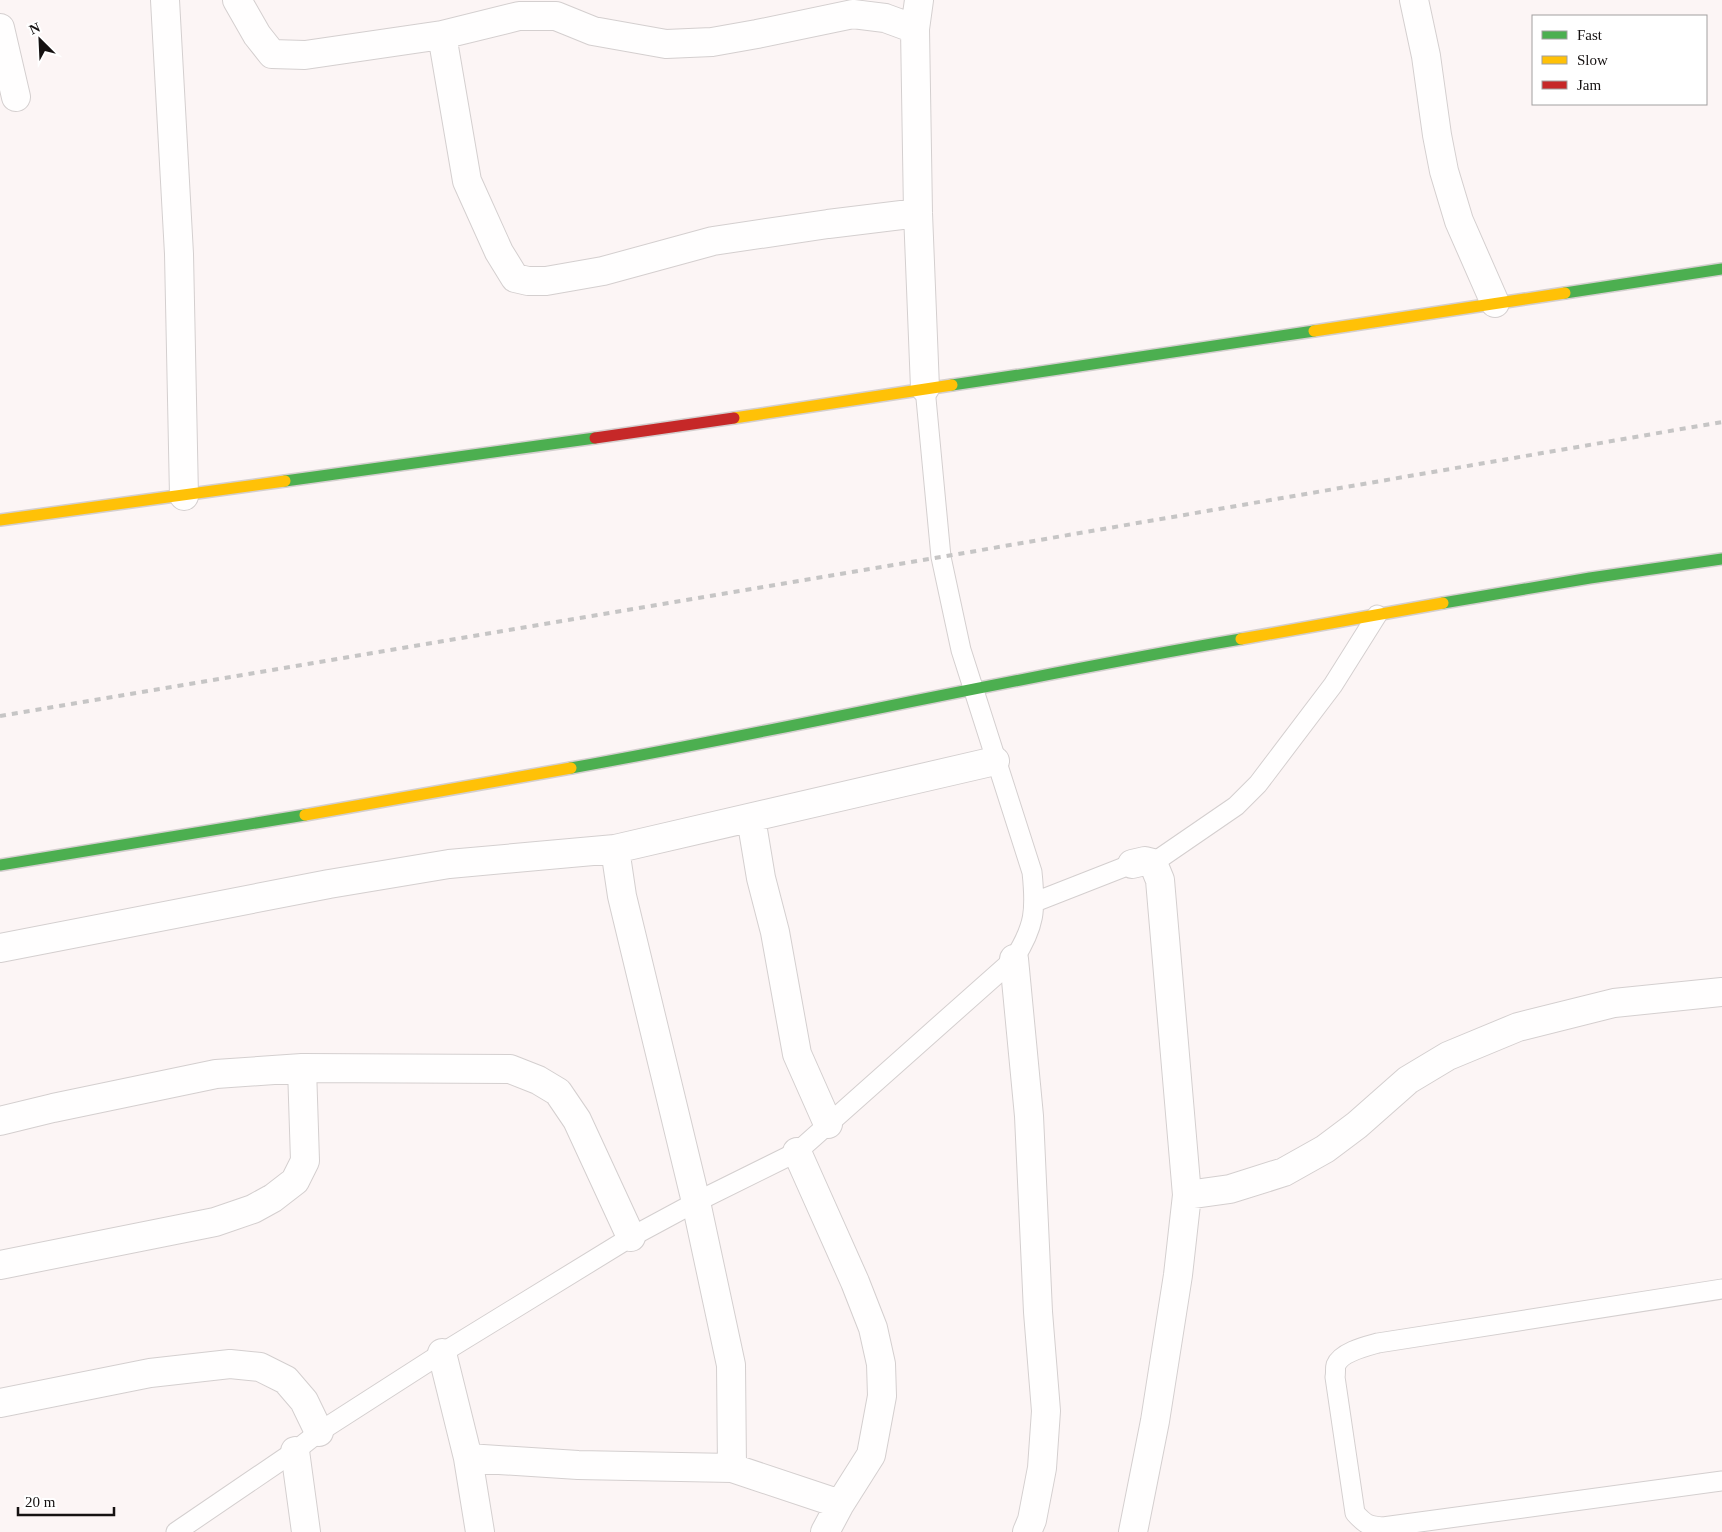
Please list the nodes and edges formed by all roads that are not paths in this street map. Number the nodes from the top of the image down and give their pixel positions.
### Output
1 (165, 0) edge
2 (237, 0) edge
3 (919, 0) edge
4 (1414, 0) edge
5 (0, 28) edge
6 (915, 29) junction
7 (442, 35) junction
8 (16, 97) dead end
9 (918, 213) junction
10 (1722, 269) edge
11 (1495, 303) junction
12 (925, 388) junction
13 (184, 496) junction
14 (0, 520) edge
15 (1722, 559) edge
16 (1377, 615) junction
17 (973, 689) junction
18 (995, 761) junction
19 (751, 818) junction
20 (615, 849) junction
21 (1143, 864) junction
22 (0, 865) edge
23 (1035, 902) junction
24 (0, 948) edge
25 (1014, 959) junction
26 (1722, 992) edge
27 (302, 1068) junction
28 (0, 1121) edge
29 (828, 1124) junction
30 (797, 1152) junction
31 (1187, 1195) junction
32 (696, 1202) junction
33 (631, 1237) junction
34 (0, 1266) edge
35 (1722, 1289) edge
36 (442, 1353) junction
37 (0, 1404) edge
38 (319, 1432) junction
39 (295, 1451) junction
40 (468, 1458) junction
41 (732, 1468) junction
42 (1722, 1481) edge
43 (840, 1504) junction
44 (176, 1532) edge
45 (306, 1532) edge
46 (480, 1532) edge
47 (825, 1532) edge
48 (1027, 1532) edge
49 (1132, 1532) edge

1 - 13 street
2 - 7 street
3 - 6 street
4 - 11 street
5 - 8 street
6 - 7 street
6 - 9 street
7 - 9 street
9 - 12 street
10 - 11 street
11 - 12 street
12 - 13 street
12 - 17 lane
13 - 14 street
15 - 16 street
16 - 17 street
16 - 21 lane
17 - 18 lane
17 - 22 street
18 - 19 street
18 - 23 lane
19 - 20 street
19 - 29 street
20 - 24 street
20 - 32 street
21 - 23 lane
21 - 31 street
23 - 25 lane
25 - 29 lane
25 - 48 street
26 - 31 street
27 - 28 street
27 - 33 street
27 - 34 street
29 - 30 lane
30 - 32 lane
30 - 43 street
31 - 49 street
32 - 33 lane
32 - 41 street
33 - 36 lane
35 - 42 lane
36 - 38 lane
36 - 40 street
37 - 38 street
38 - 39 lane
39 - 44 lane
39 - 45 street
40 - 41 street
40 - 46 street
41 - 43 street
43 - 47 street

